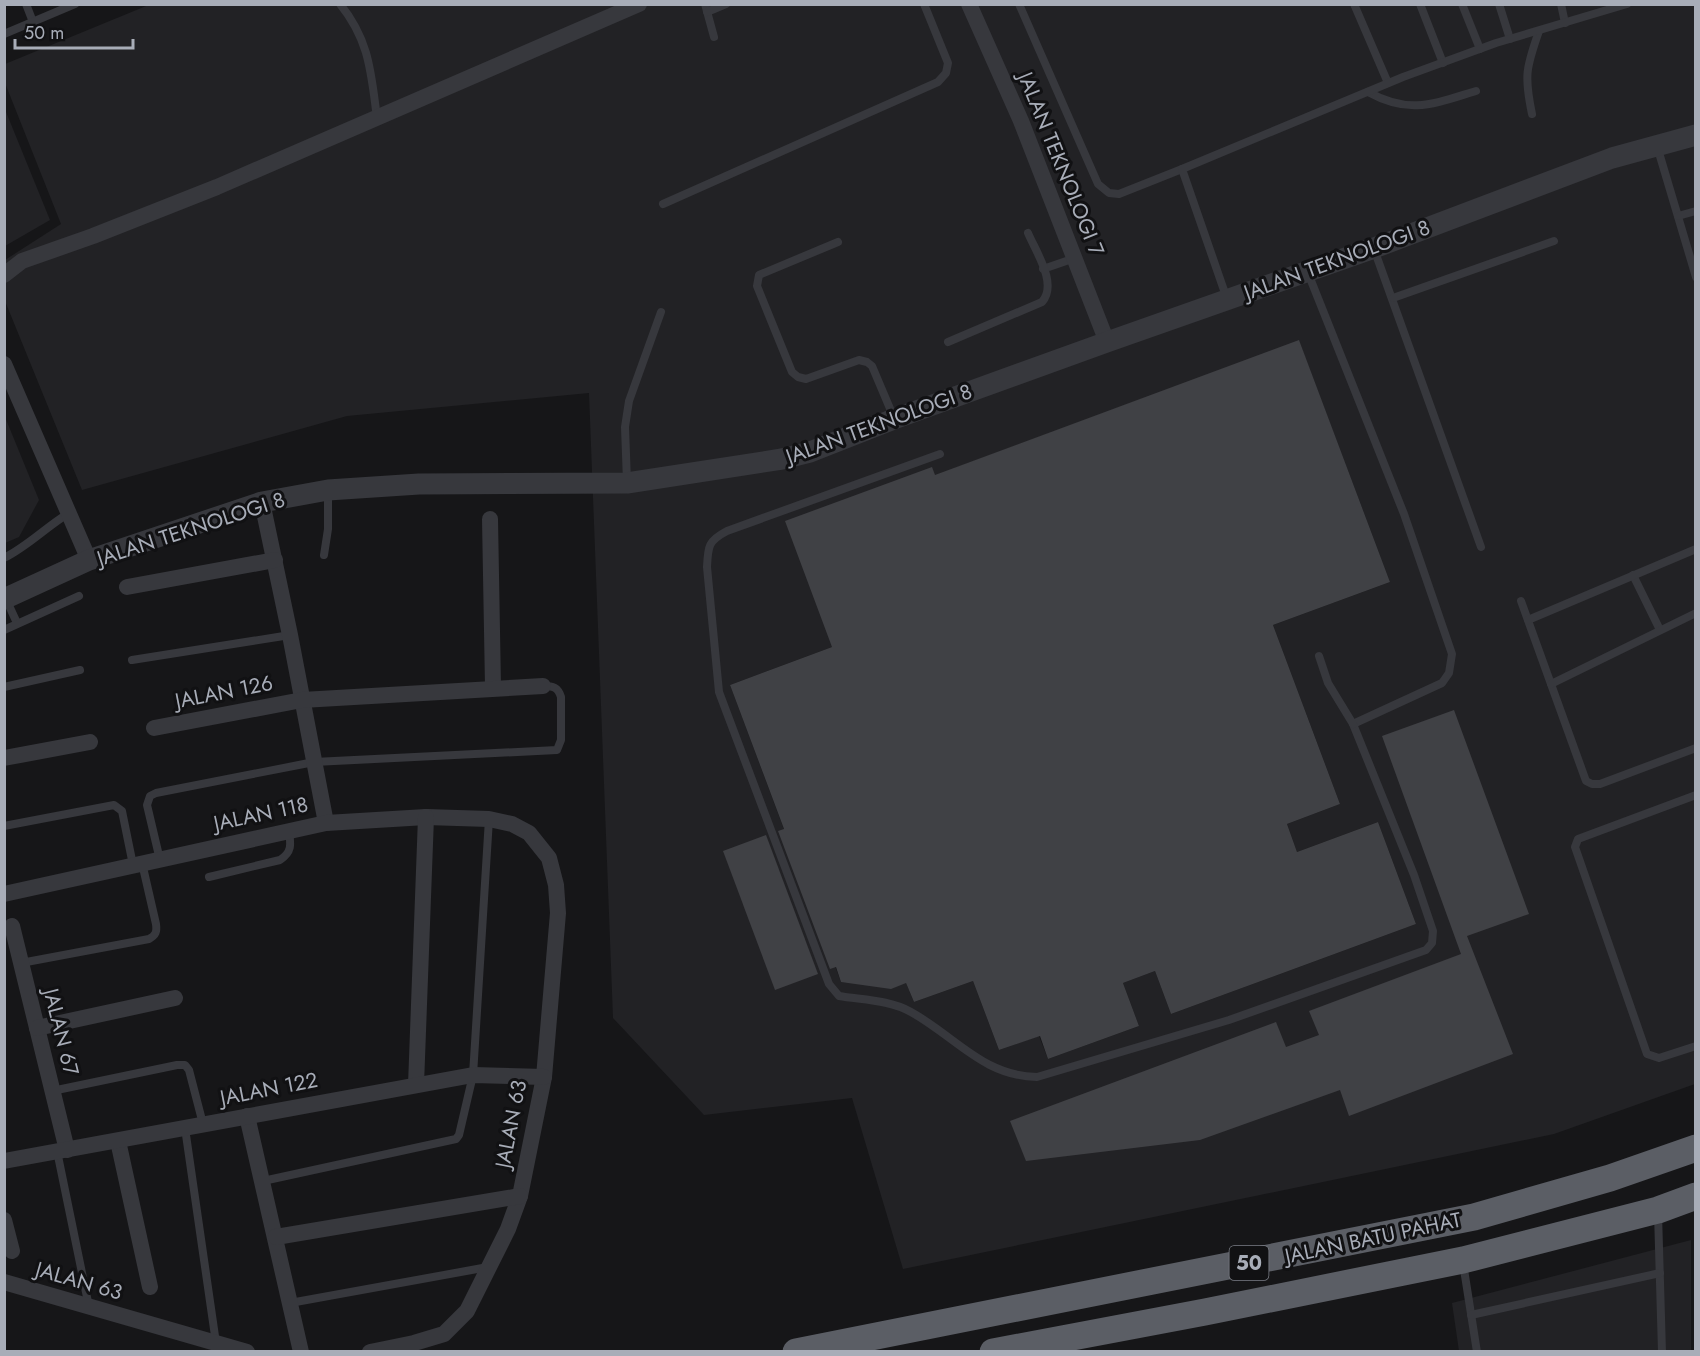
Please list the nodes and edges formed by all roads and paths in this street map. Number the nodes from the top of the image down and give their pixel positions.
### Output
1 (26, 4) edge
2 (75, 4) edge
3 (340, 4) edge
4 (639, 4) edge
5 (726, 4) edge
6 (924, 4) edge
7 (969, 4) edge
8 (1019, 4) edge
9 (1354, 4) edge
10 (1420, 4) edge
11 (1462, 4) edge
12 (1499, 4) edge
13 (1561, 4) edge
14 (1627, 4) edge
15 (706, 8) edge
16 (33, 22) junction
17 (1565, 23) junction
18 (1539, 31) junction
19 (4, 34) edge
20 (714, 37) dead end
21 (1510, 39) junction
22 (1480, 49) junction
23 (1443, 63) junction
24 (1388, 83) junction
25 (1476, 91) dead end
26 (1368, 92) junction
27 (1532, 114) dead end
28 (377, 118) junction
29 (1695, 135) edge
30 (1657, 146) junction
31 (1182, 169) junction
32 (663, 204) dead end
33 (1695, 211) edge
34 (1678, 216) junction
35 (1028, 233) dead end
36 (1554, 241) dead end
37 (838, 242) dead end
38 (1374, 248) junction
39 (1075, 258) junction
40 (1043, 269) junction
41 (1307, 272) junction
42 (4, 275) edge
43 (1695, 277) edge
44 (1393, 298) junction
45 (1227, 299) junction
46 (661, 312) dead end
47 (948, 342) dead end
48 (1107, 342) junction
49 (4, 364) edge
50 (894, 419) junction
51 (940, 454) dead end
52 (627, 483) junction
53 (328, 490) junction
54 (262, 502) junction
55 (69, 513) junction
56 (490, 519) dead end
57 (1481, 547) dead end
58 (1695, 549) edge
59 (324, 555) dead end
60 (4, 558) edge
61 (89, 560) junction
62 (275, 560) junction
63 (1633, 575) junction
64 (127, 587) dead end
65 (79, 596) dead end
66 (5, 599) edge
67 (1521, 601) dead end
68 (1695, 613) edge
69 (1528, 620) junction
70 (17, 623) junction
71 (4, 630) edge
72 (1660, 630) junction
73 (290, 635) junction
74 (1319, 656) dead end
75 (132, 660) dead end
76 (80, 670) dead end
77 (1551, 684) junction
78 (543, 686) joint
79 (4, 687) edge
80 (493, 687) junction
81 (302, 700) junction
82 (1353, 724) junction
83 (154, 728) dead end
84 (90, 742) dead end
85 (1695, 748) edge
86 (4, 758) edge
87 (314, 762) junction
88 (1695, 795) edge
89 (426, 817) junction
90 (489, 819) junction
91 (326, 823) junction
92 (4, 826) edge
93 (289, 831) junction
94 (529, 833) joint
95 (160, 860) junction
96 (137, 864) junction
97 (209, 876) dead end
98 (4, 894) edge
99 (12, 926) dead end
100 (21, 963) junction
101 (175, 998) dead end
102 (37, 1028) junction
103 (1695, 1046) edge
104 (473, 1075) junction
105 (544, 1077) junction
106 (416, 1085) junction
107 (52, 1091) junction
108 (247, 1116) junction
109 (203, 1124) junction
110 (185, 1128) junction
111 (118, 1141) junction
112 (1695, 1148) edge
113 (62, 1151) junction
114 (4, 1161) edge
115 (263, 1181) junction
116 (520, 1196) junction
117 (1695, 1196) edge
118 (1658, 1210) junction
119 (4, 1220) edge
120 (276, 1237) junction
121 (12, 1251) dead end
122 (1463, 1260) junction
123 (489, 1267) junction
124 (1660, 1273) junction
125 (4, 1282) edge
126 (150, 1287) dead end
127 (290, 1304) junction
128 (89, 1307) junction
129 (1471, 1315) junction
130 (216, 1343) junction
131 (247, 1352) edge
132 (301, 1352) edge
133 (370, 1352) edge
134 (796, 1352) edge
135 (993, 1352) edge
136 (1477, 1352) edge
137 (1662, 1352) edge

1 - 16 lane
2 - 16 lane
3 - 28 lane
4 - 28 street
5 - 15 lane
6 - 32 lane
7 - 39 street, JALAN TEKNOLOGI 7
8 - 31 lane
9 - 24 lane
10 - 23 lane
11 - 22 lane
12 - 21 lane
13 - 17 lane
14 - 17 lane
15 - 20 lane
16 - 19 lane
17 - 18 lane
18 - 21 lane
18 - 27 lane
21 - 22 lane
22 - 23 lane
23 - 24 lane
24 - 26 lane
25 - 26 lane
26 - 31 lane
28 - 42 street
29 - 30 street, JALAN TEKNOLOGI 8
30 - 34 lane
30 - 38 street, JALAN TEKNOLOGI 8
31 - 45 lane
33 - 34 lane
34 - 43 lane
35 - 40 lane
36 - 44 lane
37 - 50 lane
38 - 41 street, JALAN TEKNOLOGI 8
38 - 44 lane
39 - 40 lane
39 - 48 street, JALAN TEKNOLOGI 7
40 - 47 lane
41 - 45 street, JALAN TEKNOLOGI 8
41 - 82 lane
44 - 57 lane
45 - 48 street, JALAN TEKNOLOGI 8
46 - 52 lane
48 - 50 street, JALAN TEKNOLOGI 8
49 - 55 street
50 - 52 street, JALAN TEKNOLOGI 8
51 - 82 lane
52 - 53 street, JALAN TEKNOLOGI 8
53 - 54 street, JALAN TEKNOLOGI 8
53 - 59 lane
54 - 61 street, JALAN TEKNOLOGI 8
54 - 62 street
55 - 60 lane
55 - 61 street
56 - 80 street
58 - 63 lane
61 - 66 street, JALAN TEKNOLOGI 8
62 - 64 street
62 - 73 street
63 - 69 lane
63 - 72 lane
65 - 70 lane
66 - 70 lane
67 - 69 lane
68 - 72 lane
69 - 77 lane
70 - 71 lane
72 - 77 lane
73 - 75 lane
73 - 81 street
74 - 82 lane
76 - 79 lane
77 - 85 lane
78 - 80 street, JALAN 126
78 - 87 lane
80 - 81 street, JALAN 126
81 - 83 street, JALAN 126
81 - 87 street
84 - 86 street
87 - 91 street
87 - 95 lane
88 - 103 lane
89 - 90 street, JALAN 118
89 - 91 street, JALAN 118
89 - 106 street
90 - 94 street, JALAN 118
90 - 104 lane
91 - 93 street, JALAN 118
92 - 96 lane
93 - 95 street, JALAN 118
93 - 97 lane
94 - 105 street, JALAN 63
95 - 96 street, JALAN 118
96 - 98 street, JALAN 118
96 - 100 lane
99 - 100 street, JALAN 67
100 - 102 street, JALAN 67
101 - 102 street
102 - 107 street, JALAN 67
104 - 105 street, JALAN 122
104 - 106 street, JALAN 122
104 - 115 lane
105 - 116 street, JALAN 63
106 - 108 street, JALAN 122
107 - 109 lane
107 - 113 street, JALAN 67
108 - 109 street, JALAN 122
108 - 115 street
109 - 110 street, JALAN 122
110 - 111 street, JALAN 122
110 - 130 lane
111 - 113 street, JALAN 122
111 - 126 street
112 - 134 highway, JALAN BATU PAHAT / 50
113 - 114 street, JALAN 122
113 - 128 lane
115 - 120 street
116 - 120 street
116 - 123 street, JALAN 63
117 - 118 highway, JALAN BATU PAHAT / 50
118 - 122 highway, JALAN BATU PAHAT / 50
118 - 124 lane
119 - 121 street
120 - 127 street
122 - 129 lane
122 - 135 highway, JALAN BATU PAHAT / 50
123 - 127 lane
123 - 133 street, JALAN 63
124 - 129 lane
124 - 137 lane
125 - 128 street, JALAN 63
127 - 132 street
128 - 130 street, JALAN 63
129 - 136 lane
130 - 131 street, JALAN 63

